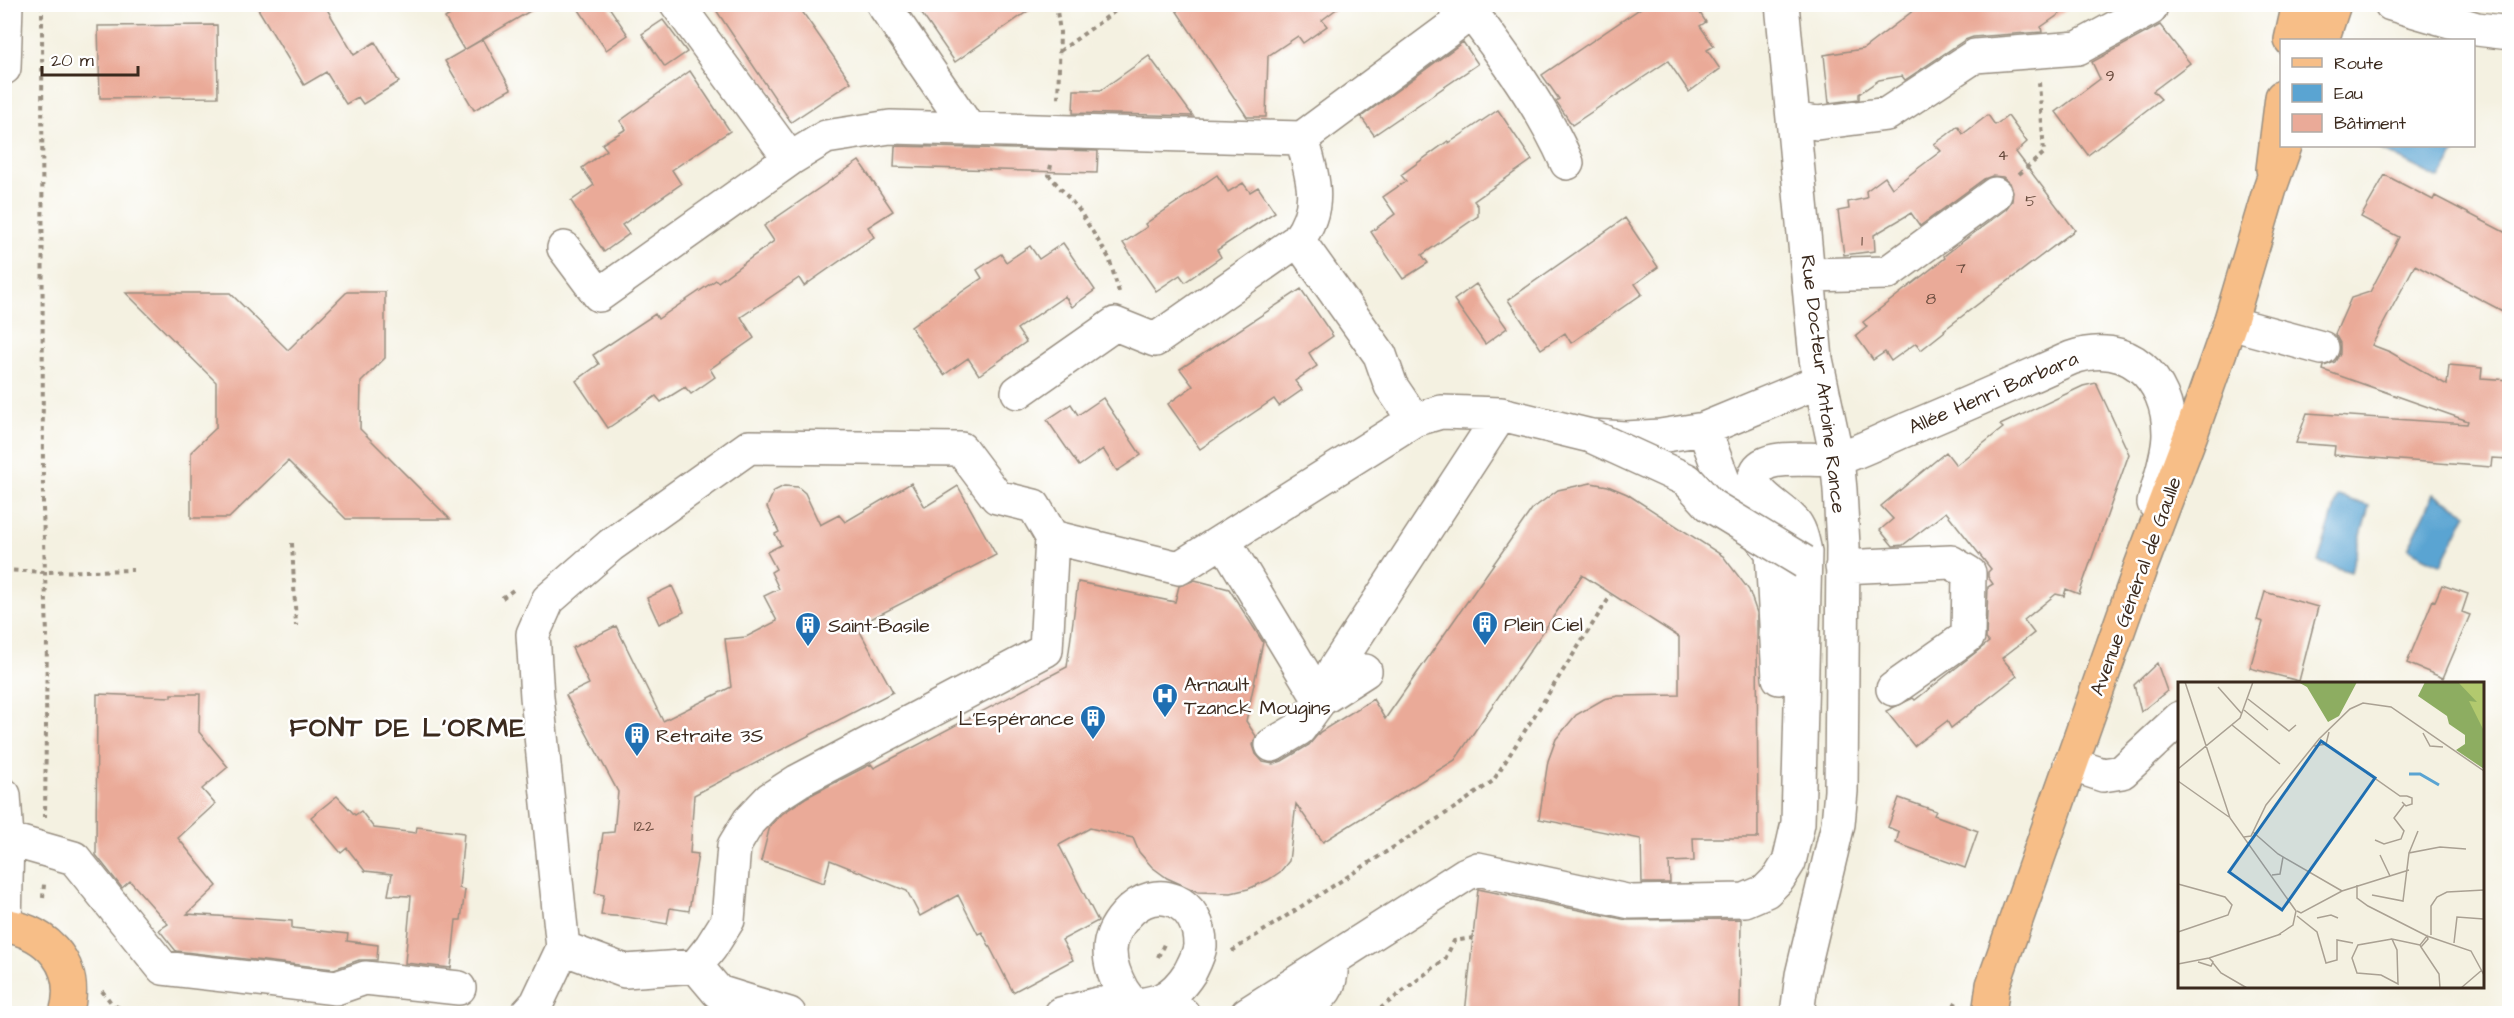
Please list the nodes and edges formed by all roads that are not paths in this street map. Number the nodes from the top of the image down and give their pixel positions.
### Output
1 (6, 4) edge
2 (677, 4) edge
3 (883, 4) edge
4 (1458, 4) edge
5 (1465, 4) edge
6 (1782, 4) edge
7 (2299, 4) edge
8 (2334, 4) edge
9 (2391, 4) edge
10 (2150, 9) dead end
11 (2510, 33) edge
12 (2291, 39) edge
13 (2322, 39) edge
14 (4, 68) edge
15 (2280, 113) edge
16 (1793, 119) junction
17 (969, 129) junction
18 (1302, 138) junction
19 (2285, 147) edge
20 (790, 159) junction
21 (1568, 163) dead end
22 (2271, 185) junction
23 (1995, 194) road end
24 (1298, 240) junction
25 (564, 248) dead end
26 (1810, 275) junction
27 (2230, 323) junction
28 (2322, 348) dead end
29 (1820, 381) junction
30 (1018, 393) dead end
31 (1501, 414) junction
32 (1414, 420) junction
33 (1704, 429) junction
34 (1591, 436) junction
35 (1837, 458) junction
36 (1052, 537) junction
37 (1224, 541) junction
38 (1804, 562) junction
39 (2141, 566) junction
40 (1842, 567) junction
41 (1779, 678) dead end
42 (1893, 689) dead end
43 (1320, 700) junction
44 (2178, 720) edge
45 (1272, 745) dead end
46 (2070, 764) junction
47 (4, 795) edge
48 (6, 838) edge
49 (5, 925) edge
50 (563, 948) junction
51 (1331, 961) junction
52 (696, 966) junction
53 (1802, 975) junction
54 (68, 980) junction
55 (459, 988) dead end
56 (1184, 998) edge
57 (1991, 999) edge
58 (100, 1010) edge
59 (1135, 1010) edge
60 (66, 1014) edge
61 (528, 1014) edge
62 (789, 1014) edge
63 (1061, 1014) edge
64 (1247, 1014) edge
65 (1299, 1014) edge
66 (1797, 1014) edge
67 (1820, 1014) edge
68 (1973, 1014) edge

1 - 14 street
2 - 20 street
3 - 17 street
4 - 18 street
5 - 21 street
6 - 16 street, Rue Docteur Antoine Rance
7 - 12 main road
8 - 13 main road
9 - 11 street
10 - 16 street
15 - 22 main road, Avenue Général de Gaulle
16 - 26 street, Rue Docteur Antoine Rance
17 - 18 street
17 - 20 street
18 - 24 street
19 - 22 main road, Avenue Général de Gaulle
20 - 25 street
22 - 27 main road, Avenue Général de Gaulle
23 - 26 street
24 - 30 street
24 - 32 street
26 - 29 street, Rue Docteur Antoine Rance
27 - 28 street
27 - 39 main road, Avenue Général de Gaulle
29 - 33 street
29 - 35 street, Rue Docteur Antoine Rance
31 - 32 street
31 - 34 street
31 - 43 street
32 - 37 street
33 - 34 street
33 - 41 street
34 - 38 street, bridge
35 - 38 street
35 - 39 street, Allée Henri Barbara
35 - 40 street, Rue Docteur Antoine Rance
36 - 37 street
36 - 50 street
36 - 52 street
37 - 43 street
38 - 51 street
39 - 46 main road, Avenue Général de Gaulle
40 - 42 street
40 - 53 street, Rue Docteur Antoine Rance
43 - 45 street
44 - 46 street
46 - 57 main road, Avenue Général de Gaulle
47 - 48 street
48 - 49 street
48 - 55 street
49 - 54 main road
50 - 52 street
50 - 61 street
51 - 64 street
51 - 65 street
52 - 62 street
53 - 66 street, Rue Docteur Antoine Rance
53 - 67 street
54 - 58 main road
54 - 60 main road
56 - 59 street
56 - 59 street
57 - 68 main road, Avenue Général de Gaulle
59 - 63 street

